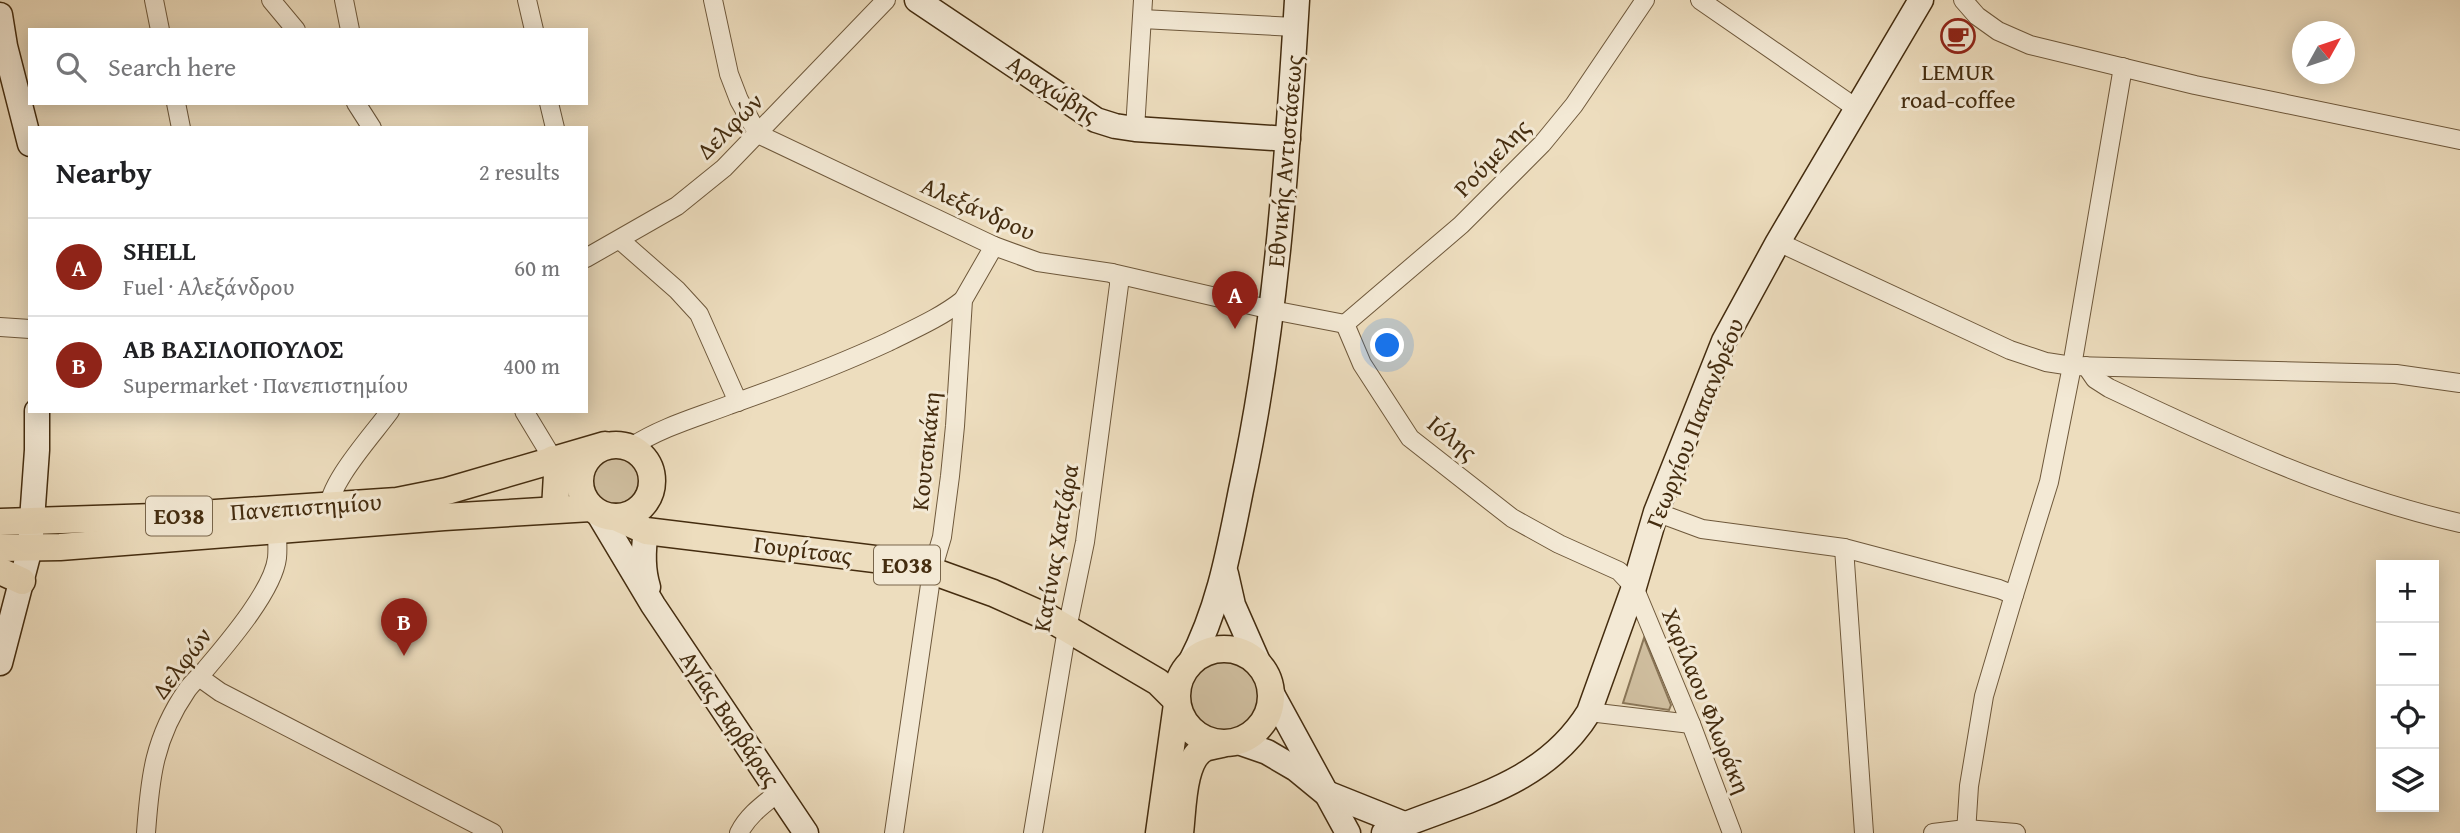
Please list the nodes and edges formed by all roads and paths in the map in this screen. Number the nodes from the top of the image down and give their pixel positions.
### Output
1 (154, 0) edge
2 (271, 0) edge
3 (344, 0) edge
4 (527, 0) edge
5 (713, 0) edge
6 (886, 0) edge
7 (918, 0) edge
8 (1297, 0) edge
9 (1645, 0) edge
10 (1700, 0) edge
11 (1921, 0) edge
12 (1963, 0) edge
13 (1142, 5) edge
14 (0, 15) edge
15 (1295, 27) junction
16 (160, 28) edge
17 (294, 28) edge
18 (350, 28) edge
19 (534, 28) edge
20 (3, 46) edge
21 (2123, 68) junction
22 (176, 105) edge
23 (358, 105) edge
24 (550, 105) edge
25 (1857, 108) junction
26 (181, 126) edge
27 (371, 126) edge
28 (555, 126) edge
29 (1135, 129) junction
30 (758, 134) junction
31 (28, 137) edge
32 (1288, 139) junction
33 (2460, 140) edge
34 (620, 240) junction
35 (1779, 242) junction
36 (994, 246) junction
37 (588, 257) edge
38 (1112, 273) junction
39 (962, 300) junction
40 (1272, 310) junction
41 (1345, 324) junction
42 (0, 327) edge
43 (28, 330) edge
44 (2079, 366) junction
45 (2460, 383) edge
46 (738, 402) junction
47 (37, 413) edge
48 (389, 413) edge
49 (525, 413) edge
50 (605, 445) junction
51 (631, 447) junction
52 (554, 459) junction
53 (652, 488) junction
54 (555, 509) junction
55 (1656, 512) junction
56 (601, 513) junction
57 (328, 516) junction
58 (276, 520) junction
59 (0, 522) edge
60 (31, 522) junction
61 (2460, 523) edge
62 (646, 531) junction
63 (0, 548) edge
64 (30, 548) junction
65 (1844, 548) junction
66 (1225, 570) junction
67 (932, 571) junction
68 (11, 576) edge
69 (1634, 587) junction
70 (2014, 594) junction
71 (653, 605) junction
72 (1067, 629) junction
73 (0, 663) edge
74 (1259, 664) junction
75 (199, 677) junction
76 (1181, 685) junction
77 (1271, 692) junction
78 (1588, 712) junction
79 (1690, 724) junction
80 (1230, 743) junction
81 (779, 792) junction
82 (1324, 792) junction
83 (1403, 830) edge
84 (149, 831) edge
85 (1966, 831) edge
86 (493, 833) edge
87 (739, 833) edge
88 (806, 833) edge
89 (894, 833) edge
90 (1033, 833) edge
91 (1159, 833) edge
92 (1180, 833) edge
93 (1348, 833) edge
94 (1732, 833) edge
95 (1864, 833) edge
96 (1933, 833) edge
97 (2016, 833) edge

1 - 16 street
2 - 17 street
3 - 18 street
4 - 19 street
5 - 30 street
6 - 30 street, Δελφών
7 - 29 main road, Αραχώβης
8 - 15 main road, Εθνικής Αντιστάσεως
9 - 41 street, Ρούμελης
10 - 25 street
11 - 25 main road, Γεωργίου Παπανδρέου
12 - 21 street
13 - 15 street
13 - 29 street
14 - 20 main road
15 - 32 main road, Εθνικής Αντιστάσεως
20 - 31 main road
21 - 33 street
21 - 44 street
22 - 26 street
23 - 27 street
24 - 28 street
25 - 35 main road, Γεωργίου Παπανδρέου
29 - 32 main road, Αραχώβης
30 - 34 street, Δελφών
30 - 36 street, Αλεξάνδρου
32 - 40 main road, Εθνικής Αντιστάσεως
34 - 37 street, Δελφών
34 - 46 street
35 - 44 street
35 - 55 main road, Γεωργίου Παπανδρέου
36 - 38 street, Αλεξάνδρου
36 - 39 street, Κουτσικάκη
38 - 40 street, Αλεξάνδρου
38 - 72 street, Κατίνας Χατζάρα
39 - 46 street
39 - 67 street, Κουτσικάκη
40 - 41 street
40 - 66 main road, Εθνικής Αντιστάσεως
41 - 69 street, Ιόλης
42 - 43 street
44 - 45 street
44 - 61 street
44 - 70 street
46 - 51 street
47 - 60 main road
48 - 57 street
49 - 52 street
50 - 51 main road, ΕΟ38
50 - 52 main road, Πανεπιστημίου / ΕΟ38
50 - 56 main road
51 - 53 main road
52 - 54 main road
52 - 57 main road, Πανεπιστημίου / ΕΟ38
53 - 56 main road, ΕΟ38
53 - 62 main road
54 - 56 main road, Πανεπιστημίου / ΕΟ38
54 - 57 main road, Πανεπιστημίου / ΕΟ38
55 - 65 street
55 - 69 main road, Γεωργίου Παπανδρέου
56 - 62 main road, Γουρίτσας / ΕΟ38
56 - 71 main road, Αγίας Βαρβάρας
57 - 58 main road, Πανεπιστημίου / ΕΟ38
58 - 60 main road, Πανεπιστημίου / ΕΟ38
58 - 64 main road, Πανεπιστημίου / ΕΟ38
58 - 75 street, Δελφών
59 - 60 main road, Πανεπιστημίου / ΕΟ38
60 - 64 main road
62 - 67 main road, Γουρίτσας / ΕΟ38
62 - 71 main road, Αγίας Βαρβάρας
63 - 64 main road, Πανεπιστημίου / ΕΟ38
64 - 68 main road
65 - 70 street
65 - 95 street
66 - 74 main road, Εθνικής Αντιστάσεως
66 - 76 main road, Εθνικής Αντιστάσεως
67 - 72 main road, Γουρίτσας / ΕΟ38
67 - 89 street, Κουτσικάκη
68 - 73 main road
69 - 78 main road, Γεωργίου Παπανδρέου
69 - 79 street, Χαρίλαου Φλωράκη
70 - 85 street
71 - 81 main road, Αγίας Βαρβάρας
72 - 76 main road, Γουρίτσας / ΕΟ38
72 - 90 street, Κατίνας Χατζάρα
74 - 76 main road
74 - 77 main road
75 - 84 street, Δελφών
75 - 86 street
76 - 80 main road, ΕΟ38
76 - 91 main road
77 - 80 main road
77 - 82 main road
78 - 79 street
78 - 83 main road, Γεωργίου Παπανδρέου
79 - 94 street, Χαρίλαου Φλωράκη
80 - 82 main road
80 - 92 main road
81 - 87 street
81 - 88 main road, Αγίας Βαρβάρας
82 - 83 main road
82 - 93 main road
85 - 96 street
85 - 97 street

